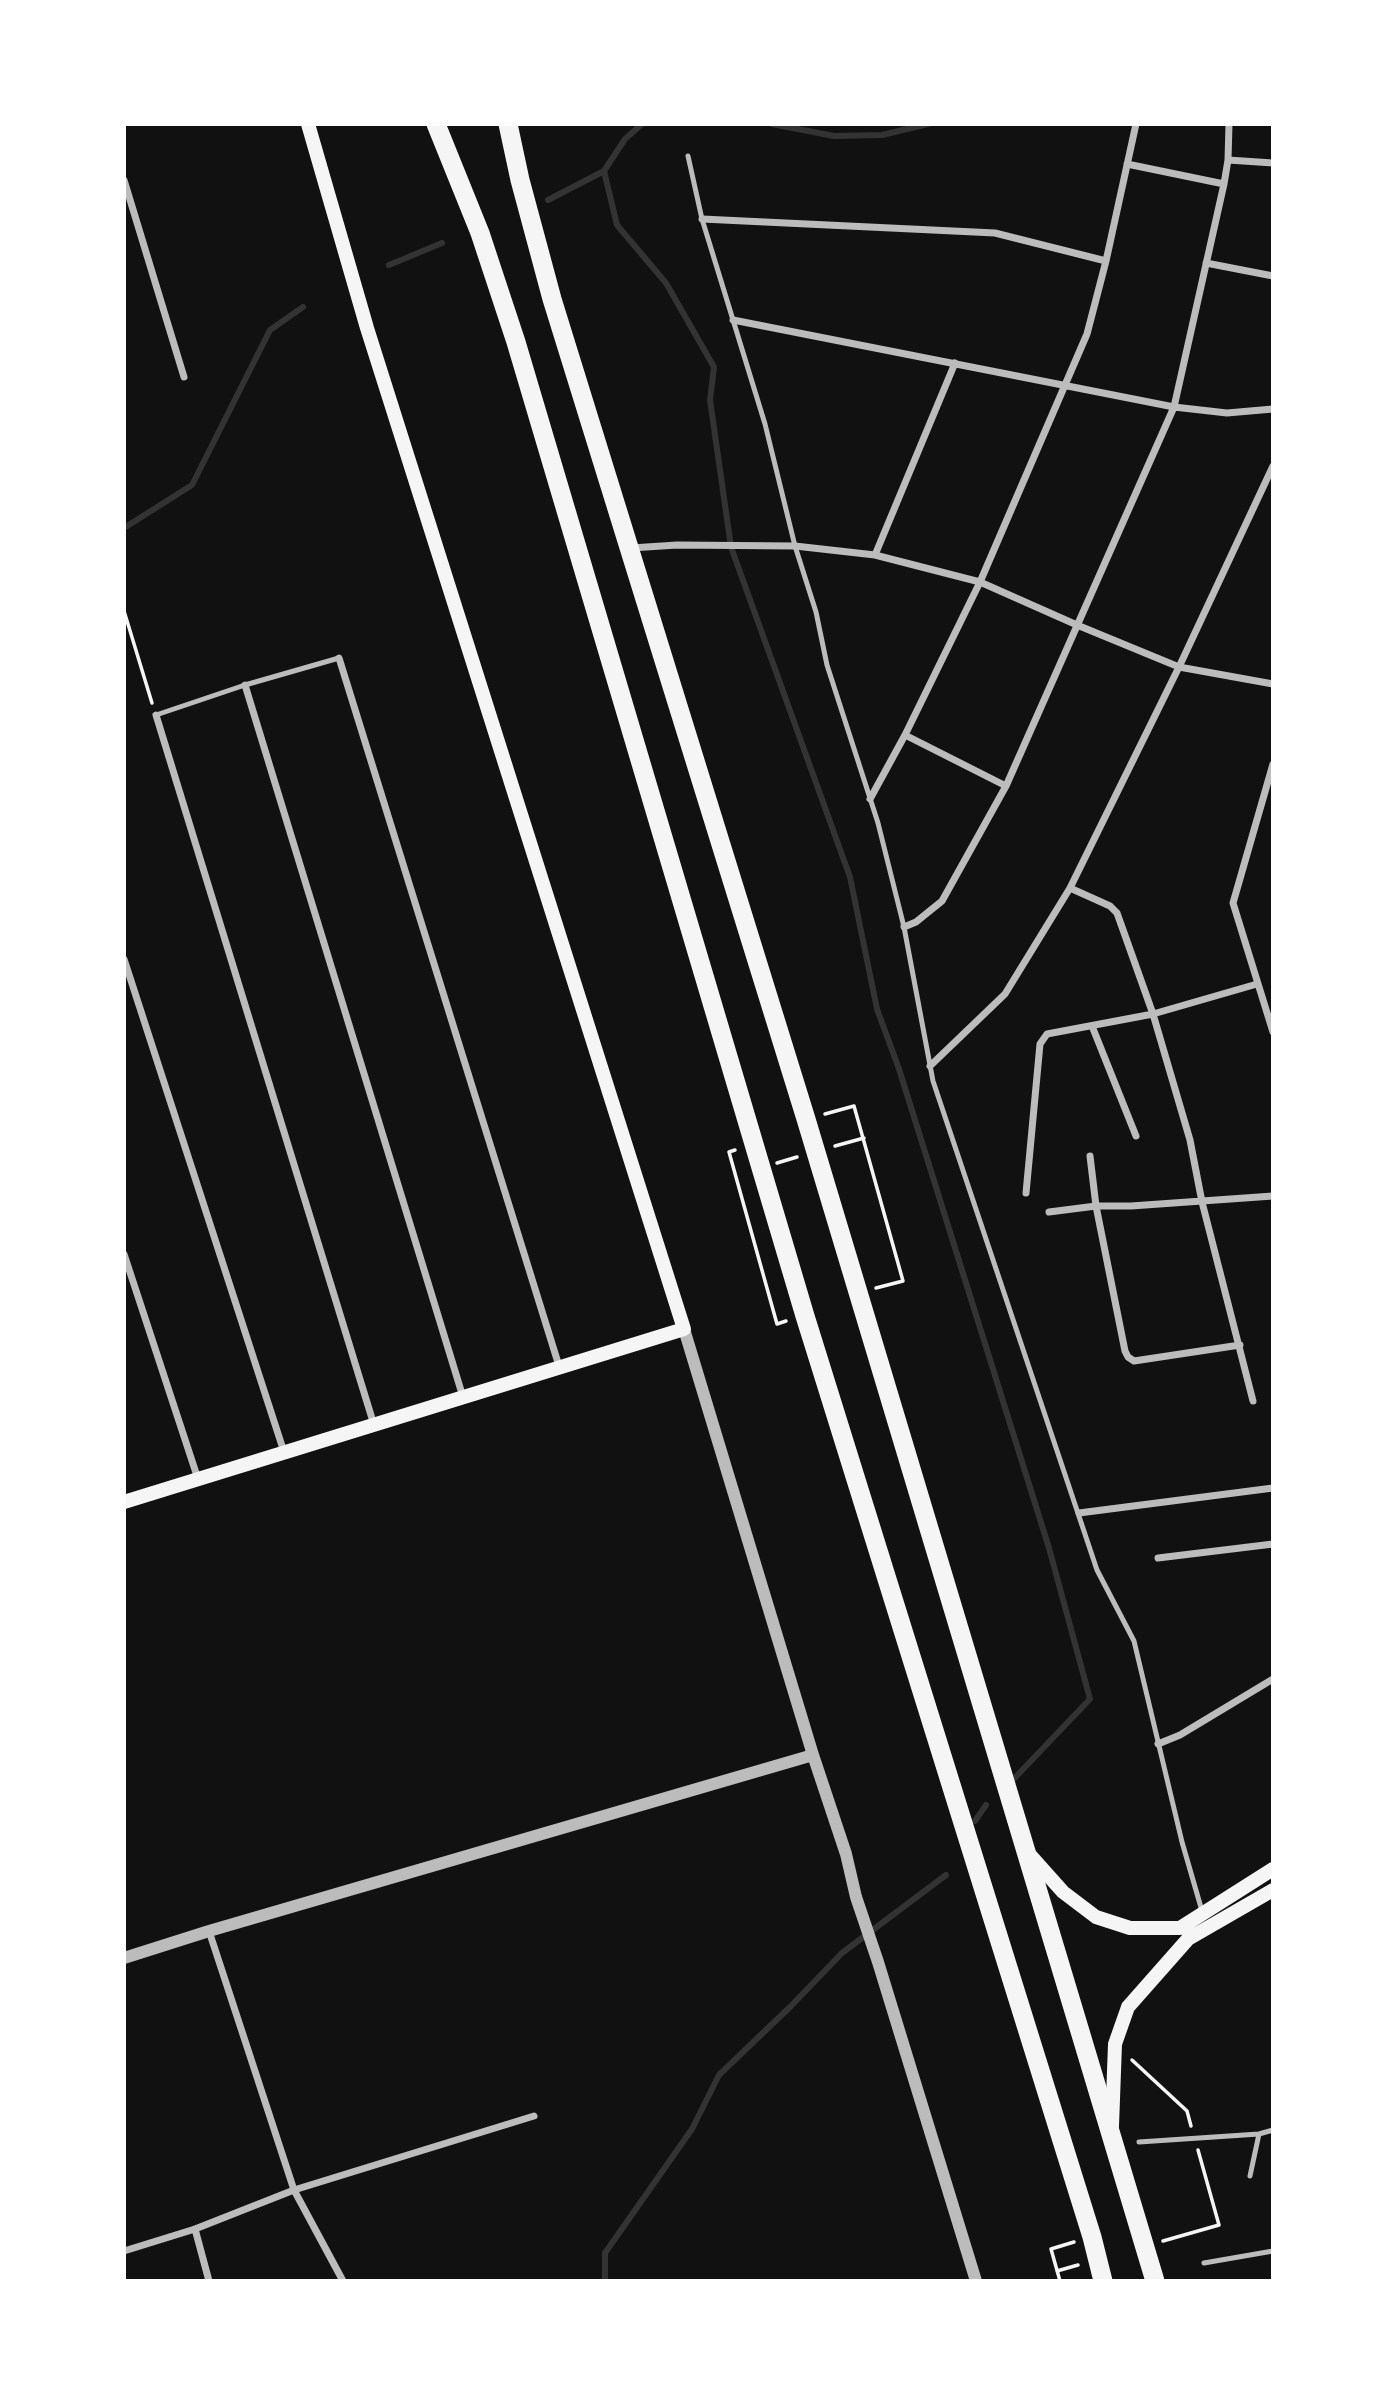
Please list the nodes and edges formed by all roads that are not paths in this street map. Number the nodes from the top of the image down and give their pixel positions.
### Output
1 (308, 124) edge
2 (508, 124) edge
3 (1136, 124) edge
4 (1229, 124) edge
5 (440, 130) edge
6 (688, 156) dead end
7 (1228, 160) junction
8 (1273, 163) edge
9 (1127, 164) junction
10 (124, 180) edge
11 (1224, 184) junction
12 (702, 219) junction
13 (1106, 261) junction
14 (1206, 263) junction
15 (1273, 276) edge
16 (733, 320) junction
17 (955, 363) junction
18 (184, 377) dead end
19 (1064, 385) junction
20 (1174, 407) junction
21 (1273, 410) edge
22 (1273, 467) edge
23 (795, 546) junction
24 (628, 548) junction
25 (875, 555) junction
26 (980, 582) junction
27 (1077, 625) junction
28 (339, 659) joint
29 (1179, 667) junction
30 (1273, 684) edge
31 (245, 685) junction
32 (156, 715) joint
33 (905, 735) junction
34 (1273, 764) edge
35 (1006, 786) junction
36 (870, 799) junction
37 (1070, 888) junction
38 (904, 927) junction
39 (124, 958) edge
40 (1257, 984) junction
41 (1153, 1014) junction
42 (1092, 1026) junction
43 (1273, 1032) edge
44 (930, 1066) junction
45 (1136, 1136) dead end
46 (1090, 1156) dead end
47 (1026, 1193) dead end
48 (1273, 1196) edge
49 (1202, 1202) junction
50 (1096, 1206) junction
51 (1049, 1212) dead end
52 (124, 1254) edge
53 (684, 1329) junction
54 (1240, 1345) junction
55 (559, 1366) junction
56 (463, 1397) junction
57 (1254, 1401) dead end
58 (374, 1425) junction
59 (284, 1452) junction
60 (198, 1479) junction
61 (1273, 1488) edge
62 (124, 1502) edge
63 (1079, 1513) junction
64 (1273, 1544) edge
65 (1158, 1559) dead end
66 (1273, 1679) edge
67 (1158, 1744) junction
68 (813, 1755) junction
69 (1024, 1849) junction
70 (1273, 1869) edge
71 (1273, 1890) edge
72 (1203, 1914) junction
73 (209, 1931) junction
74 (124, 1958) edge
75 (534, 2116) dead end
76 (1273, 2130) edge
77 (1259, 2134) junction
78 (1112, 2139) junction
79 (1139, 2142) dead end
80 (1250, 2176) dead end
81 (294, 2190) junction
82 (195, 2229) junction
83 (124, 2251) edge
84 (1273, 2251) edge
85 (1204, 2263) dead end
86 (209, 2281) edge
87 (343, 2281) edge
88 (976, 2281) edge
89 (1103, 2281) edge
90 (1155, 2281) edge

1 - 53 main road
2 - 24 highway
3 - 9 street
4 - 7 street
5 - 89 highway
6 - 12 lane
7 - 8 street
7 - 11 street
9 - 11 street
9 - 13 street
10 - 18 street
11 - 14 street
12 - 13 street
12 - 16 lane
13 - 19 street
14 - 15 street
14 - 20 street
16 - 17 street
16 - 23 lane
17 - 19 street
17 - 25 street
19 - 20 street
19 - 26 street
20 - 21 street
20 - 27 street
22 - 29 street
23 - 24 street
23 - 25 street
23 - 36 lane
24 - 69 highway
25 - 26 street
26 - 27 street
26 - 33 street
27 - 29 street
27 - 35 street
28 - 31 lane
28 - 55 street
29 - 30 street
29 - 37 street
31 - 32 lane
31 - 56 street
32 - 58 street
33 - 35 street
33 - 36 street
34 - 40 street
35 - 38 street
36 - 38 lane
37 - 41 street
37 - 44 street
38 - 44 lane
39 - 59 street
40 - 41 street
40 - 43 street
41 - 42 street
41 - 49 street
42 - 45 street
42 - 47 street
44 - 63 lane
46 - 50 street
48 - 49 street
49 - 50 street
49 - 54 street
50 - 51 street
50 - 54 street
52 - 60 street
53 - 55 main road
53 - 68 street
54 - 57 street
55 - 56 main road
56 - 58 main road
58 - 59 main road
59 - 60 main road
60 - 62 main road
61 - 63 street
63 - 67 lane
64 - 65 street
66 - 67 street
67 - 72 lane
68 - 73 street
68 - 88 street
69 - 72 main road
69 - 78 highway
70 - 72 main road
71 - 78 main road
73 - 74 street
73 - 81 street
75 - 81 street
76 - 77 lane
77 - 79 lane
77 - 80 lane
78 - 90 highway
81 - 82 street
81 - 87 street
82 - 83 street
82 - 86 street
84 - 85 lane

